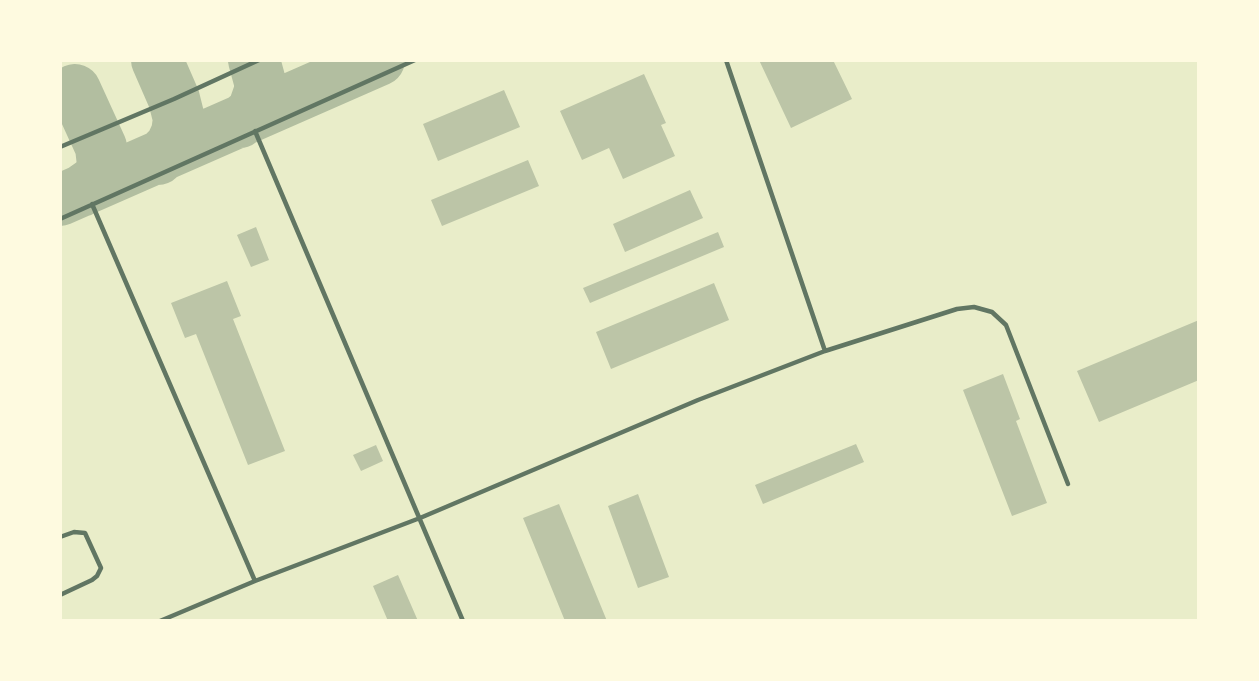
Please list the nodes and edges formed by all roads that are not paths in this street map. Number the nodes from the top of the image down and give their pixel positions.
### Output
1 (259, 60) edge
2 (415, 60) edge
3 (726, 60) edge
4 (255, 131) junction
5 (60, 147) edge
6 (92, 204) junction
7 (60, 219) edge
8 (825, 351) junction
9 (1068, 484) dead end
10 (420, 518) junction
11 (60, 537) edge
12 (255, 580) junction
13 (60, 595) edge
14 (160, 621) edge
15 (463, 621) edge

1 - 5 lane
2 - 4 lane
3 - 8 lane
4 - 6 lane
4 - 10 lane
6 - 7 lane
6 - 12 lane
8 - 9 lane
8 - 10 lane
10 - 12 lane
10 - 15 lane
11 - 13 lane
12 - 14 lane

